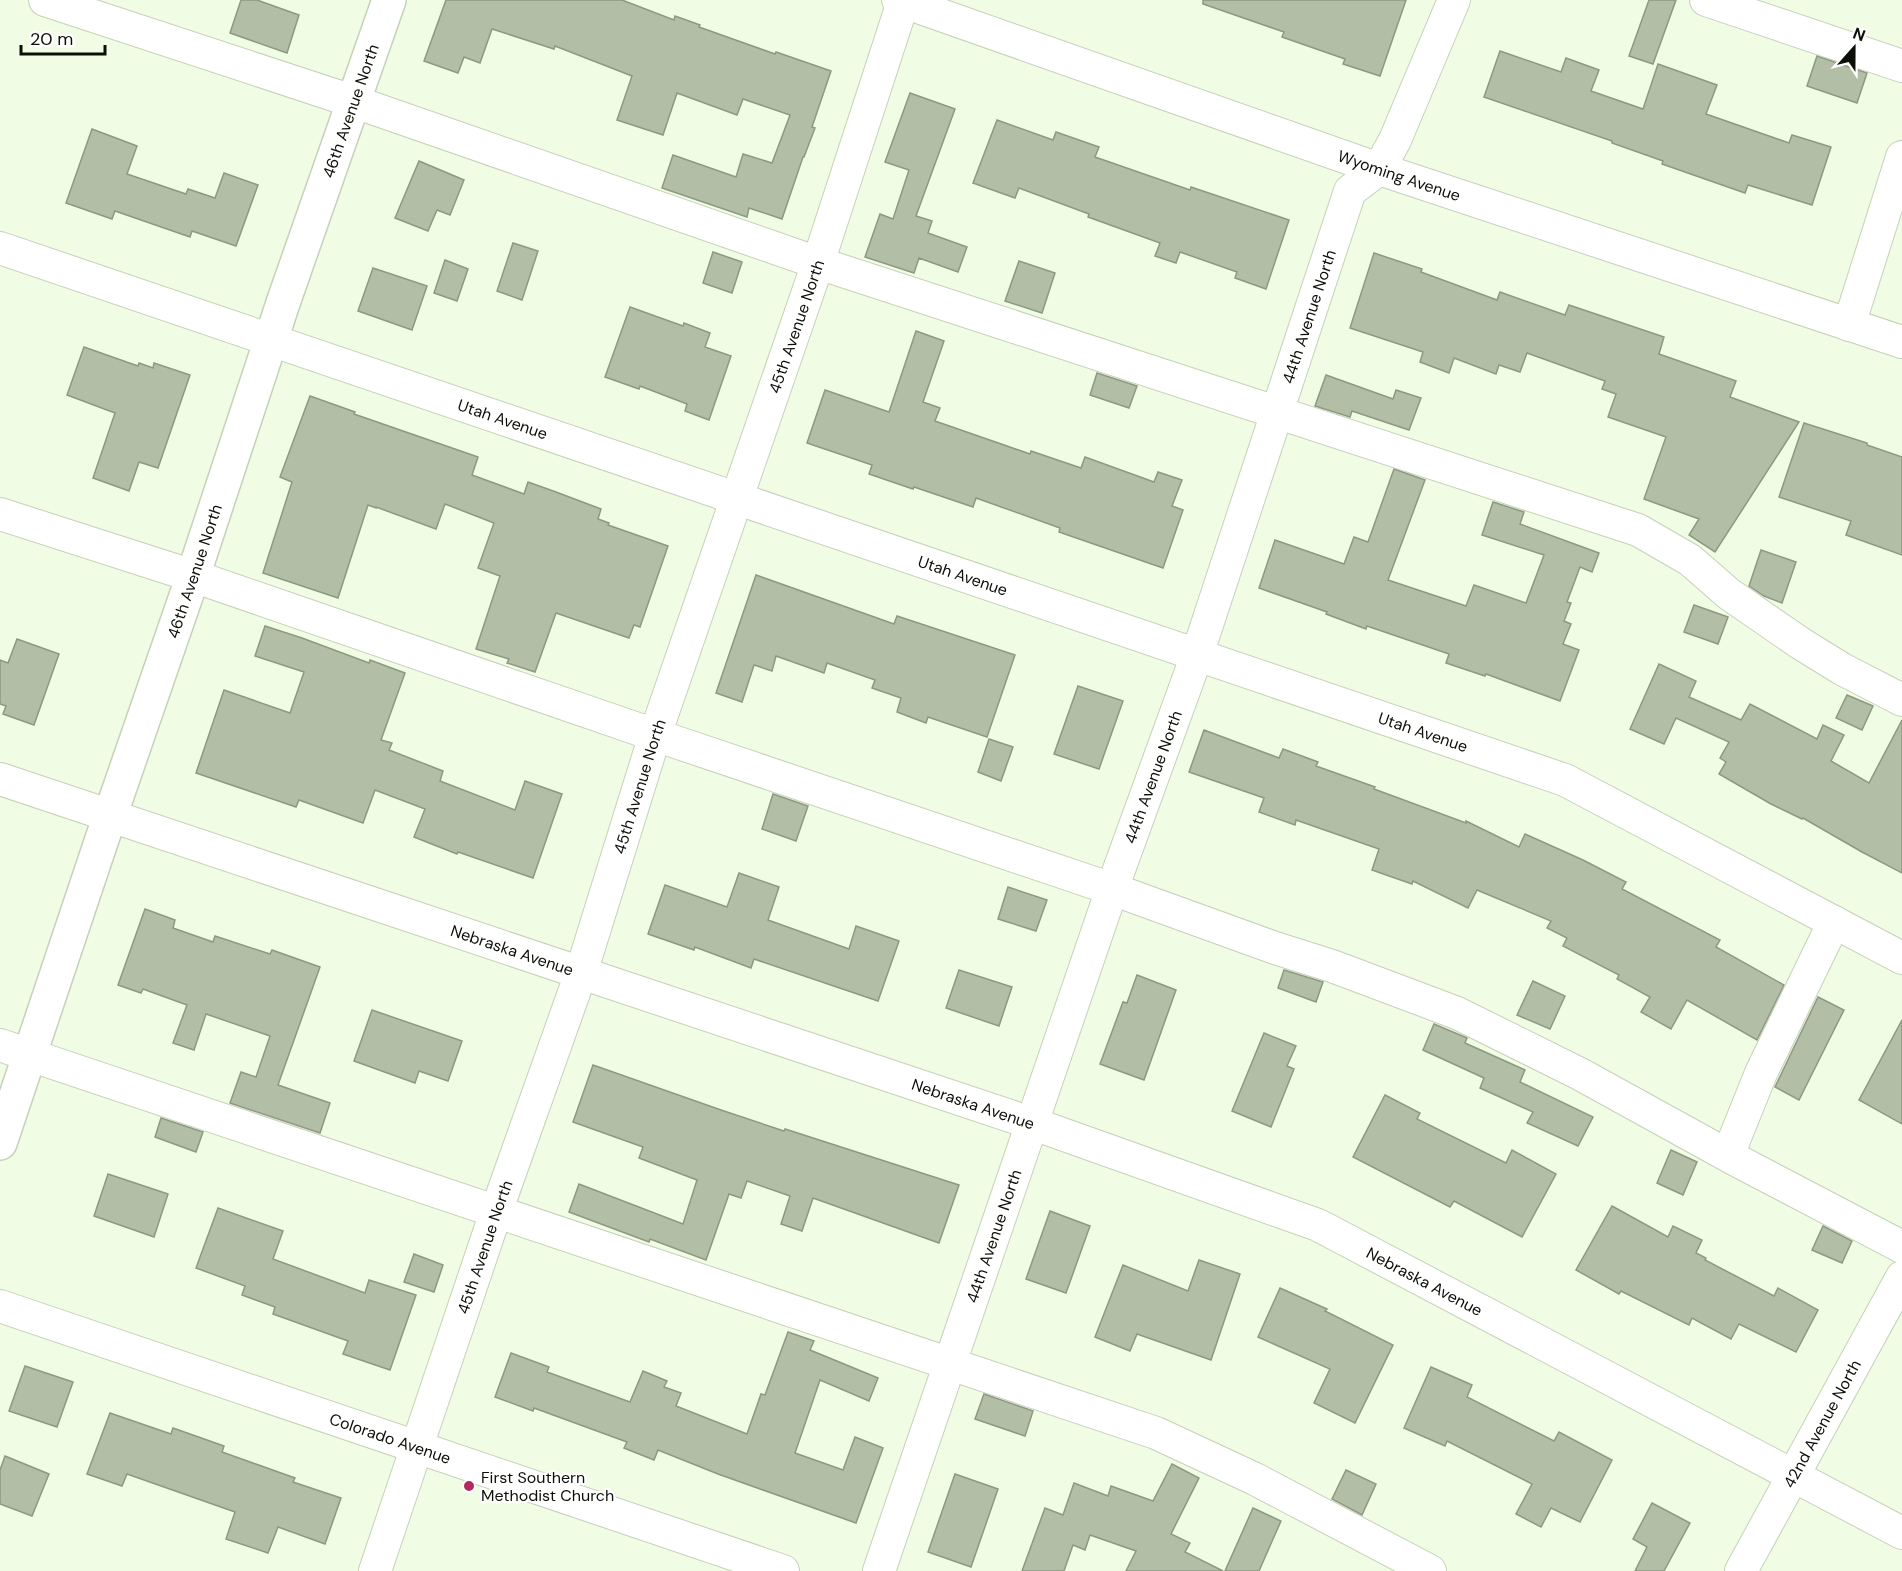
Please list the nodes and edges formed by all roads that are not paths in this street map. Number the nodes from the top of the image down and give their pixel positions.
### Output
1 (45, 0) edge
2 (389, 0) edge
3 (1454, 0) edge
4 (1706, 0) edge
5 (909, 2) edge
6 (1902, 66) edge
7 (355, 102) junction
8 (1902, 157) edge
9 (1379, 169) junction
10 (0, 248) edge
11 (818, 262) junction
12 (1849, 324) junction
13 (271, 341) junction
14 (1902, 342) edge
15 (1277, 412) junction
16 (736, 498) junction
17 (0, 514) edge
18 (193, 576) junction
19 (1197, 655) junction
20 (1902, 700) edge
21 (656, 735) junction
22 (0, 779) edge
23 (110, 816) junction
24 (1112, 889) junction
25 (1834, 922) junction
26 (1902, 958) edge
27 (580, 973) junction
28 (14, 1050) edge
29 (1031, 1123) junction
30 (0, 1143) edge
31 (1728, 1155) junction
32 (496, 1212) junction
33 (1902, 1247) edge
34 (1902, 1277) edge
35 (0, 1306) edge
36 (950, 1364) junction
37 (416, 1448) junction
38 (1792, 1474) junction
39 (1902, 1533) edge
40 (375, 1571) edge
41 (783, 1571) edge
42 (879, 1571) edge
43 (1430, 1571) edge
44 (1740, 1571) edge

1 - 7 street
2 - 7 main road, 46th Avenue North
3 - 9 street, 44th Avenue North
4 - 6 street
5 - 9 street, Wyoming Avenue
5 - 11 street, 45th Avenue North
7 - 11 street
7 - 13 main road, 46th Avenue North
8 - 12 street
9 - 12 street, Wyoming Avenue
9 - 15 street, 44th Avenue North
10 - 13 street, Utah Avenue
11 - 15 street
11 - 16 street, 45th Avenue North
12 - 14 street, Wyoming Avenue
13 - 16 street, Utah Avenue
13 - 18 main road, 46th Avenue North
15 - 19 street, 44th Avenue North
15 - 20 street
16 - 19 street, Utah Avenue
16 - 21 street, 45th Avenue North
17 - 18 street
18 - 21 street
18 - 23 main road, 46th Avenue North
19 - 24 street, 44th Avenue North
19 - 25 street, Utah Avenue
21 - 24 street
21 - 27 street, 45th Avenue North
22 - 23 street, Nebraska Avenue
23 - 27 street, Nebraska Avenue
23 - 28 main road, 46th Avenue North
24 - 29 street, 44th Avenue North
24 - 31 street
25 - 26 street, Utah Avenue
25 - 31 street
27 - 29 street, Nebraska Avenue
27 - 32 street, 45th Avenue North
28 - 30 main road, 46th Avenue North
28 - 32 street
29 - 36 street, 44th Avenue North
29 - 38 street, Nebraska Avenue
31 - 33 street
32 - 36 street
32 - 37 street, 45th Avenue North
34 - 38 street, 42nd Avenue North
35 - 37 street, Colorado Avenue
36 - 42 street, 44th Avenue North
36 - 43 street
37 - 40 street, 45th Avenue North
37 - 41 street, Colorado Avenue
38 - 39 street, Nebraska Avenue
38 - 44 street, 42nd Avenue North

